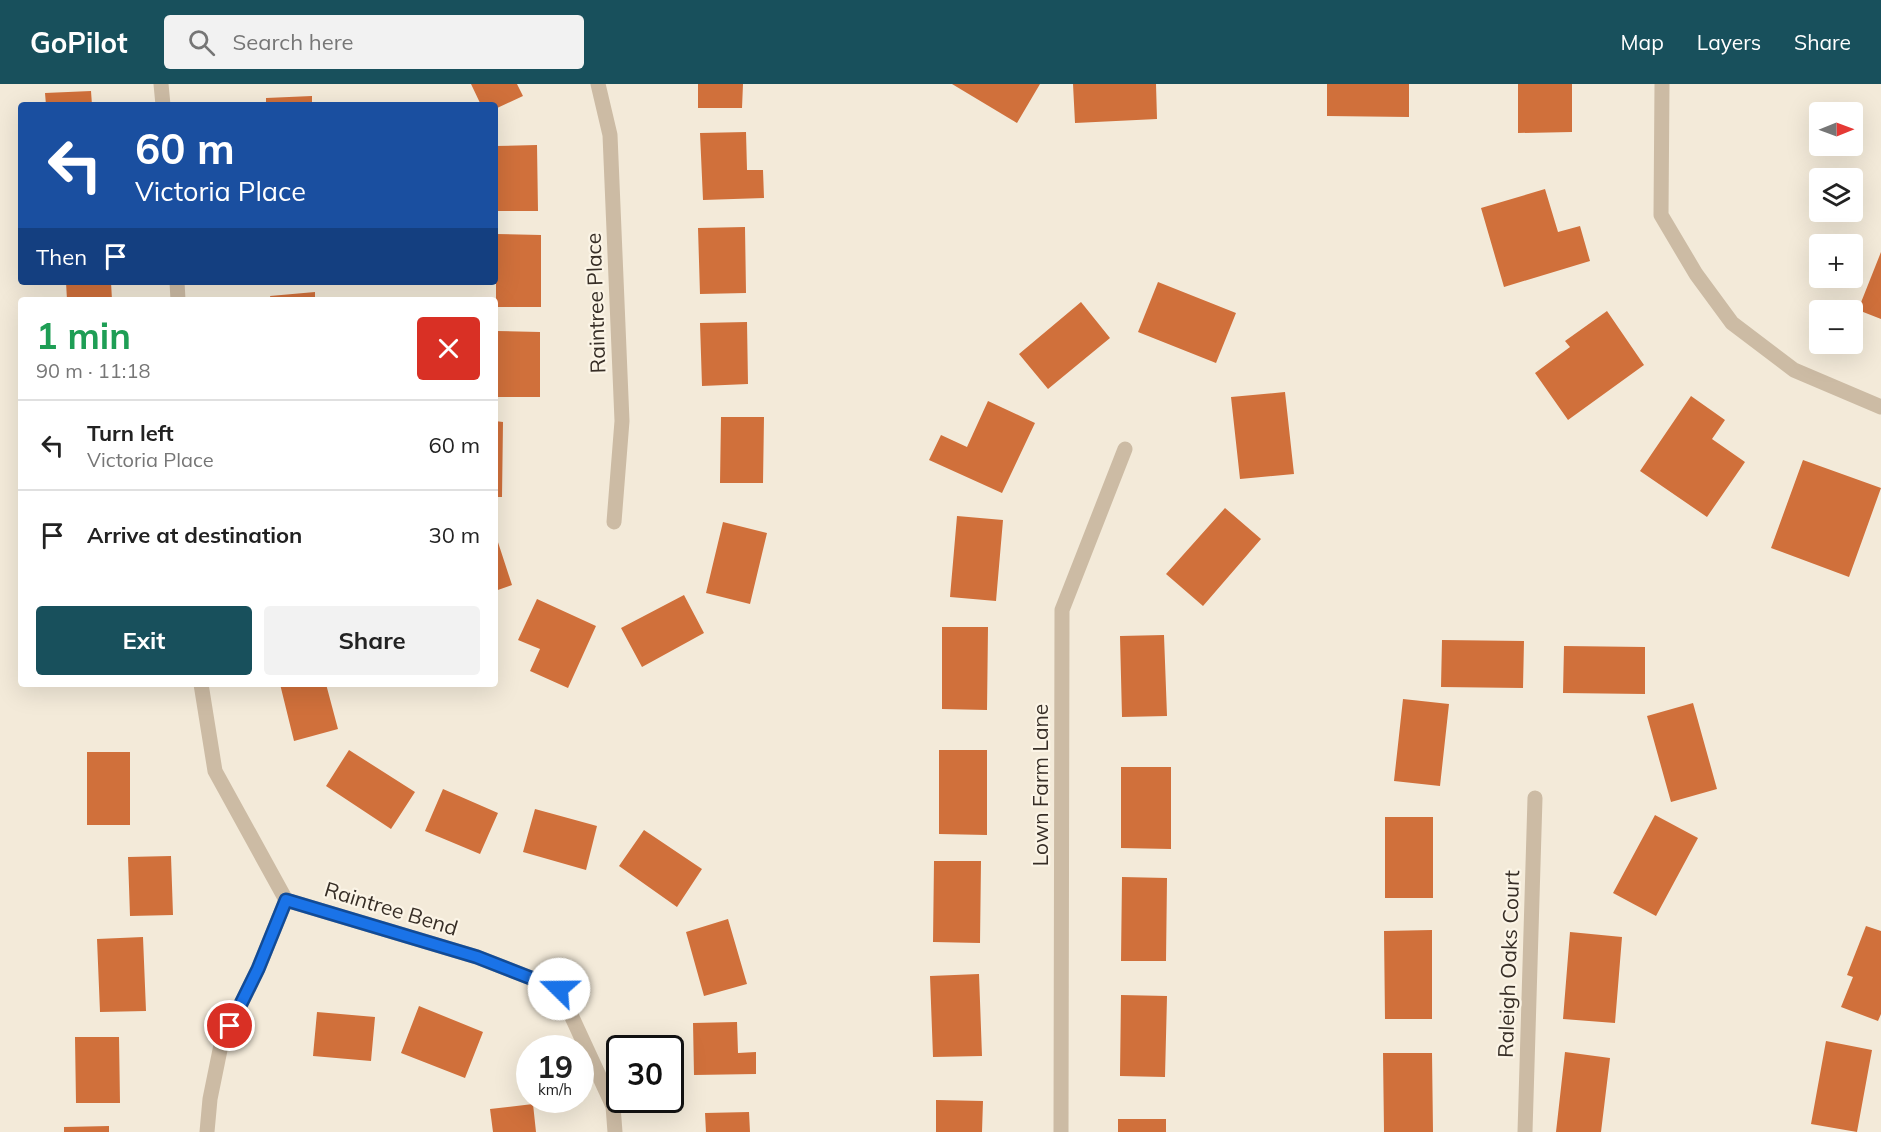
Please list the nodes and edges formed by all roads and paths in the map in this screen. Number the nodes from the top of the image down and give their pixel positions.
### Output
1 (161, 84) edge
2 (598, 84) edge
3 (1662, 84) edge
4 (163, 102) edge
5 (1881, 407) edge
6 (1125, 449) dead end
7 (614, 522) dead end
8 (201, 687) edge
9 (1535, 798) dead end
10 (286, 900) junction
11 (207, 1132) edge
12 (615, 1132) edge
13 (1061, 1132) edge
14 (1525, 1132) edge

1 - 4 street
2 - 7 street, Raintree Place
3 - 5 street
6 - 13 street, Lown Farm Lane
8 - 10 street
9 - 14 street, Raleigh Oaks Court
10 - 11 street
10 - 12 street, Raintree Bend

